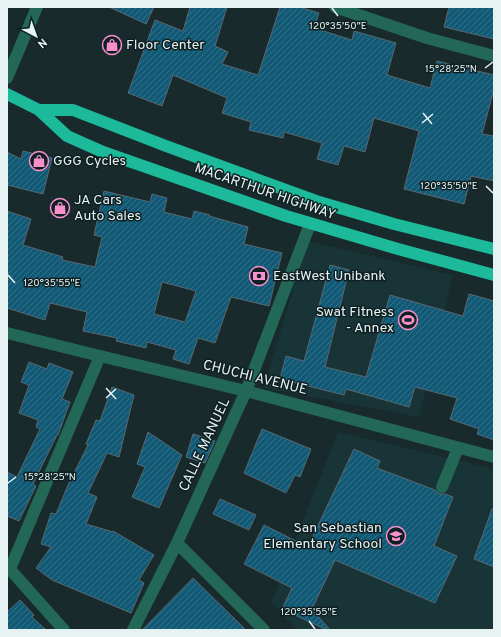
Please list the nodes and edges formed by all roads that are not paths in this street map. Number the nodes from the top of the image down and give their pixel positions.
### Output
1 (37, 7) edge
2 (335, 7) edge
3 (494, 56) edge
4 (7, 78) edge
5 (7, 94) edge
6 (39, 110) junction
7 (310, 224) junction
8 (494, 249) edge
9 (494, 275) edge
10 (7, 333) edge
11 (100, 356) junction
12 (246, 391) junction
13 (458, 448) junction
14 (494, 457) edge
15 (442, 487) dead end
16 (177, 543) junction
17 (8, 567) edge
18 (64, 630) edge
19 (133, 630) edge
20 (264, 630) edge

1 - 4 street
2 - 3 street
5 - 6 highway, MACARTHUR HIGHWAY
6 - 7 highway, MACARTHUR HIGHWAY
6 - 8 highway, MACARTHUR HIGHWAY
7 - 9 highway, MACARTHUR HIGHWAY
7 - 12 street, CALLE MANUEL
10 - 11 street, CHUCHI AVENUE
11 - 12 street, CHUCHI AVENUE
11 - 17 street
12 - 13 street, CHUCHI AVENUE
12 - 16 street, CALLE MANUEL
13 - 14 street, CHUCHI AVENUE
13 - 15 street
16 - 19 street, CALLE MANUEL
16 - 20 street
17 - 18 street

